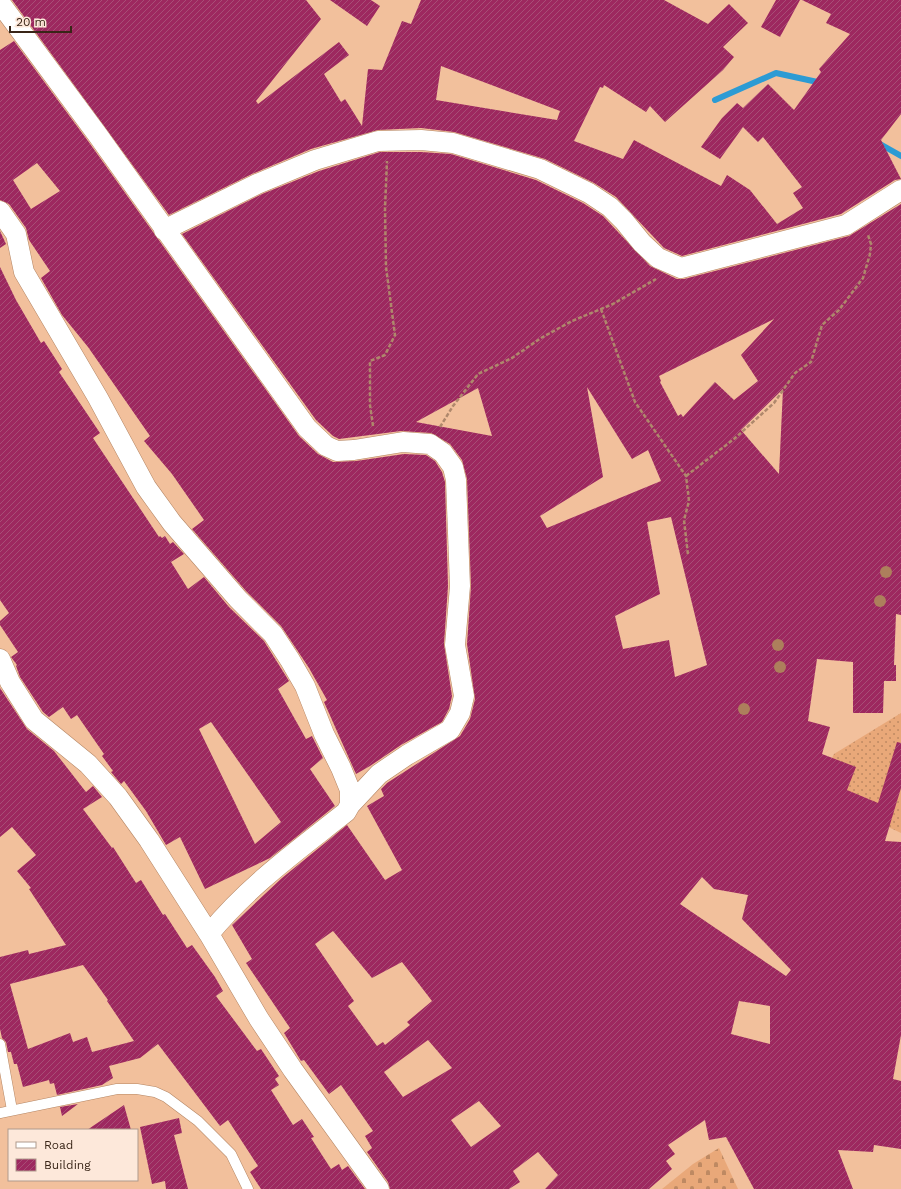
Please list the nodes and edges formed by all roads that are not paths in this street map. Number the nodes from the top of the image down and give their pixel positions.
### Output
1 (0, 3) edge
2 (901, 190) edge
3 (0, 211) edge
4 (164, 230) junction
5 (0, 659) edge
6 (350, 805) junction
7 (209, 934) junction
8 (0, 1044) edge
9 (12, 1110) junction
10 (0, 1113) edge
11 (374, 1187) edge
12 (248, 1189) edge

1 - 4 street
2 - 4 street
3 - 6 street
4 - 6 street
5 - 7 street
6 - 7 street
7 - 11 street
8 - 9 lane
9 - 10 lane
9 - 12 lane

